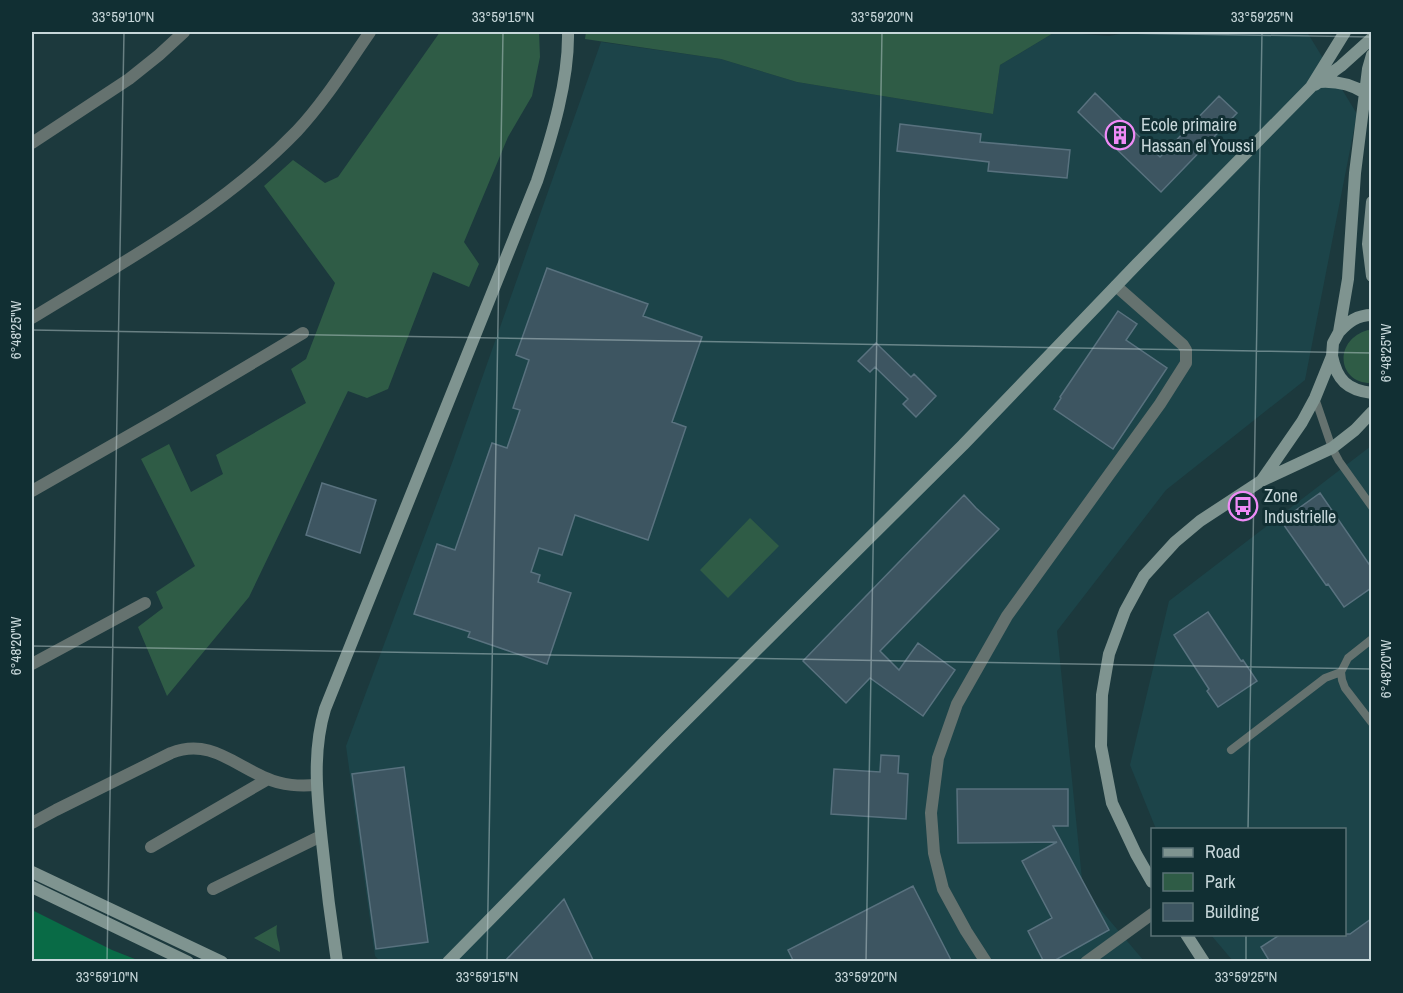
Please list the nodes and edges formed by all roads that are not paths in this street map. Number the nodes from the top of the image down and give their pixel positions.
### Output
1 (184, 32) edge
2 (370, 32) edge
3 (568, 32) edge
4 (1345, 32) edge
5 (1360, 32) edge
6 (1371, 39) edge
7 (1371, 56) edge
8 (1316, 85) junction
9 (1365, 93) junction
10 (32, 143) edge
11 (1371, 202) edge
12 (1371, 276) edge
13 (1116, 286) junction
14 (1371, 315) edge
15 (32, 318) edge
16 (1338, 332) junction
17 (303, 333) dead end
18 (1332, 356) junction
19 (1371, 393) edge
20 (1315, 398) junction
21 (1371, 412) edge
22 (1332, 448) junction
23 (1261, 481) junction
24 (32, 491) edge
25 (1371, 507) edge
26 (145, 603) dead end
27 (1371, 639) edge
28 (32, 664) edge
29 (1341, 672) junction
30 (1371, 723) edge
31 (1231, 750) dead end
32 (268, 779) junction
33 (317, 785) junction
34 (32, 823) edge
35 (321, 836) junction
36 (151, 847) dead end
37 (32, 872) edge
38 (1151, 880) edge
39 (32, 887) edge
40 (213, 889) dead end
41 (1151, 915) edge
42 (1187, 936) edge
43 (188, 962) edge
44 (222, 962) edge
45 (337, 962) edge
46 (447, 962) edge
47 (986, 962) edge
48 (1086, 962) edge
49 (1204, 962) edge

1 - 10 street
2 - 15 street
3 - 33 street
4 - 8 street
5 - 6 street
6 - 8 street
7 - 9 street
8 - 9 street
8 - 13 street
9 - 16 street
11 - 12 street
13 - 46 street
13 - 47 street
14 - 16 street
16 - 18 street
17 - 24 street
18 - 19 street
18 - 20 street
20 - 22 lane
20 - 23 street
21 - 22 street
22 - 23 street
22 - 25 lane
23 - 38 street
26 - 28 street
27 - 29 lane
29 - 30 lane
29 - 31 lane
32 - 33 street
32 - 34 street
32 - 36 street
33 - 35 street
35 - 40 street
35 - 45 street
37 - 44 street
39 - 43 street
41 - 48 street
42 - 49 street

